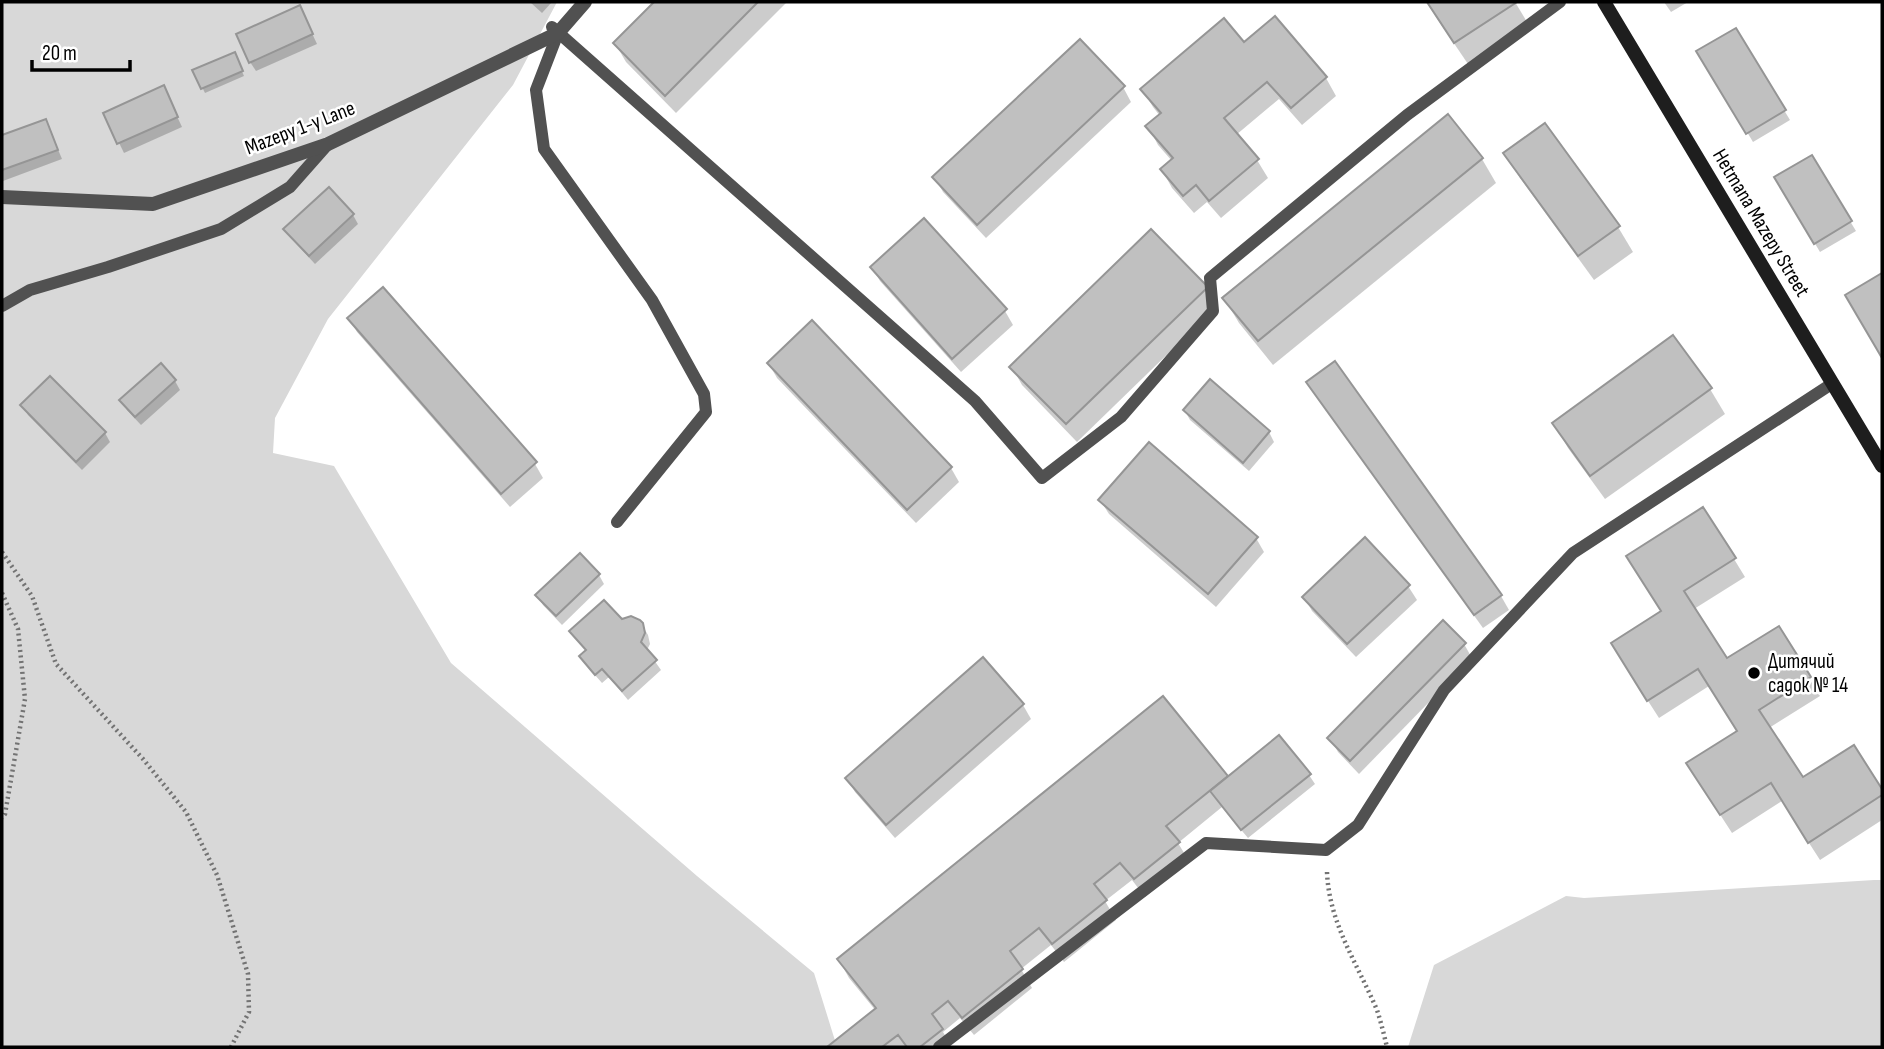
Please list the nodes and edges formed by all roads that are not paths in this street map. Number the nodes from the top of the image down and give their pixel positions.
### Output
1 (585, 2) edge
2 (1560, 2) edge
3 (1604, 2) edge
4 (555, 30) junction
5 (328, 144) junction
6 (2, 197) edge
7 (2, 306) edge
8 (1833, 383) junction
9 (1882, 466) edge
10 (617, 522) dead end
11 (939, 1047) edge

1 - 4 street, Mazepy 1-y Lane
2 - 4 lane
3 - 8 main road, Hetmana Mazepy Street
4 - 5 street, Mazepy 1-y Lane
4 - 10 lane
5 - 6 street, Mazepy 1-y Lane
5 - 7 lane
8 - 9 main road, Hetmana Mazepy Street
8 - 11 lane

